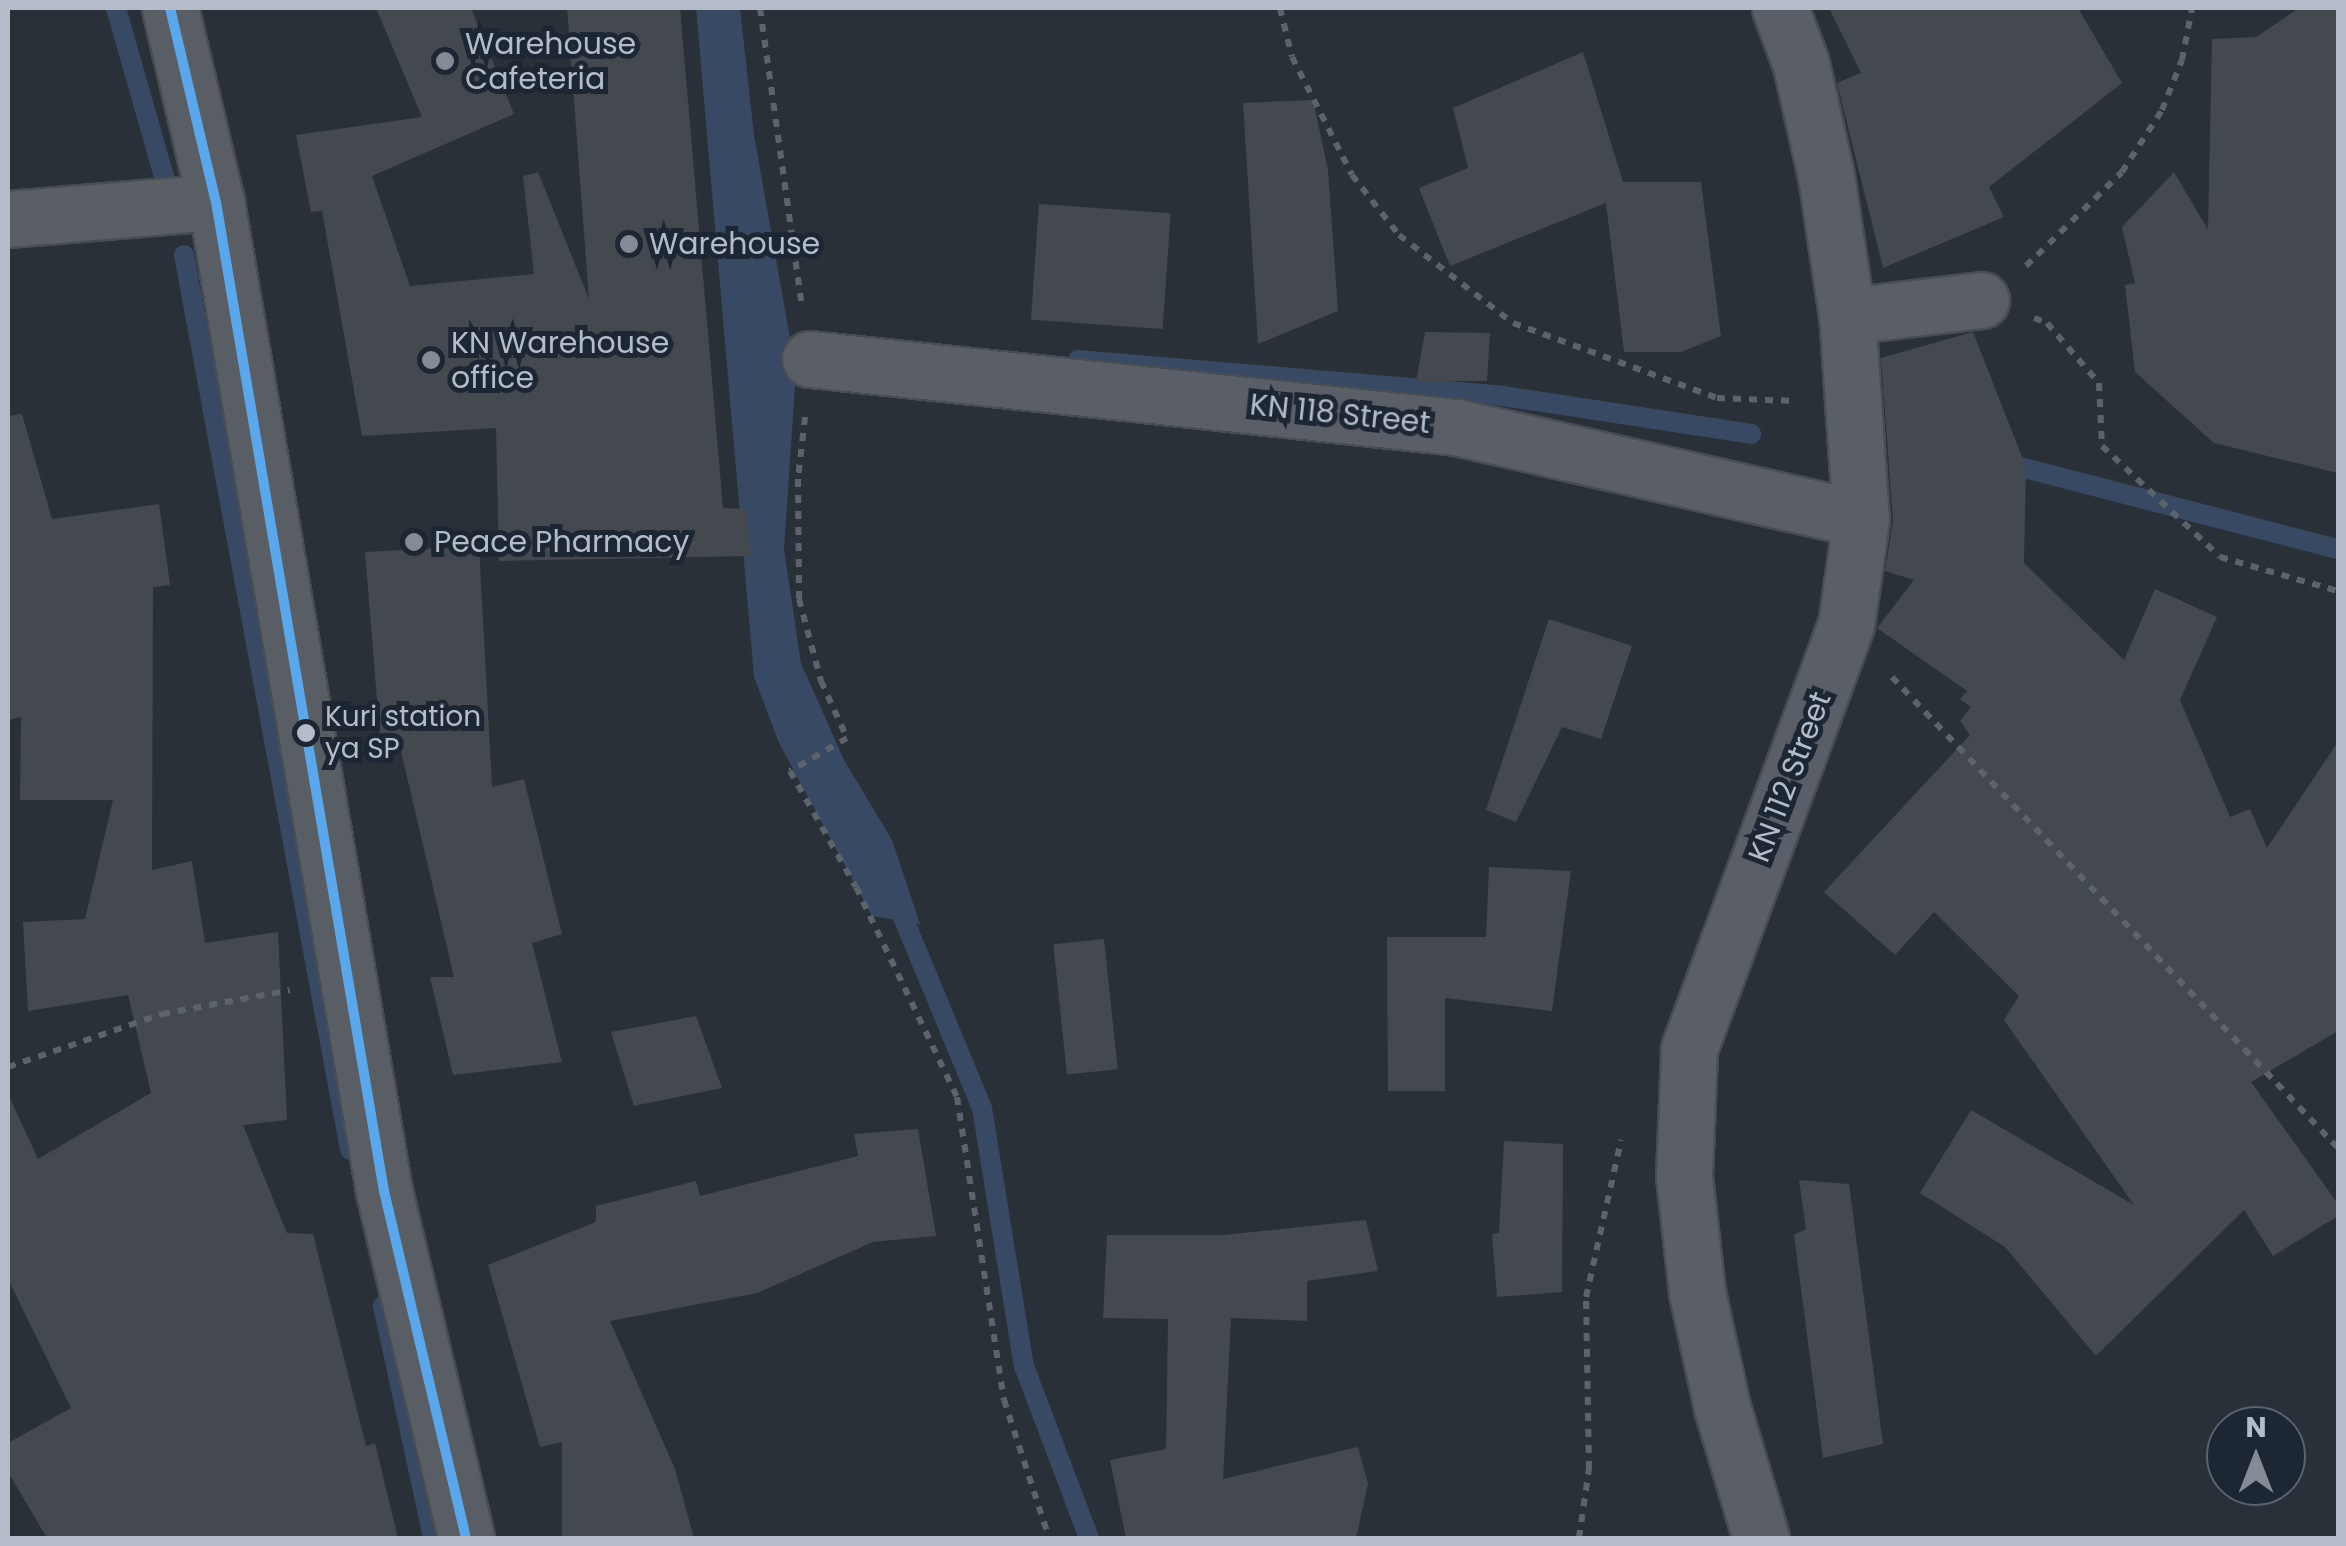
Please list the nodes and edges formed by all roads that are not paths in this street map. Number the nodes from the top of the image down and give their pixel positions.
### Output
1 (170, 8) edge
2 (1780, 8) edge
3 (216, 202) junction
4 (8, 220) edge
5 (1981, 300) road end
6 (1847, 316) junction
7 (810, 359) road end
8 (1861, 519) junction
9 (466, 1538) edge
10 (1761, 1538) edge

1 - 3 main road
2 - 6 street, KN 112 Street
3 - 4 street
3 - 9 main road
5 - 6 street
6 - 8 street, KN 112 Street
7 - 8 street, KN 118 Street
8 - 10 street, KN 112 Street

